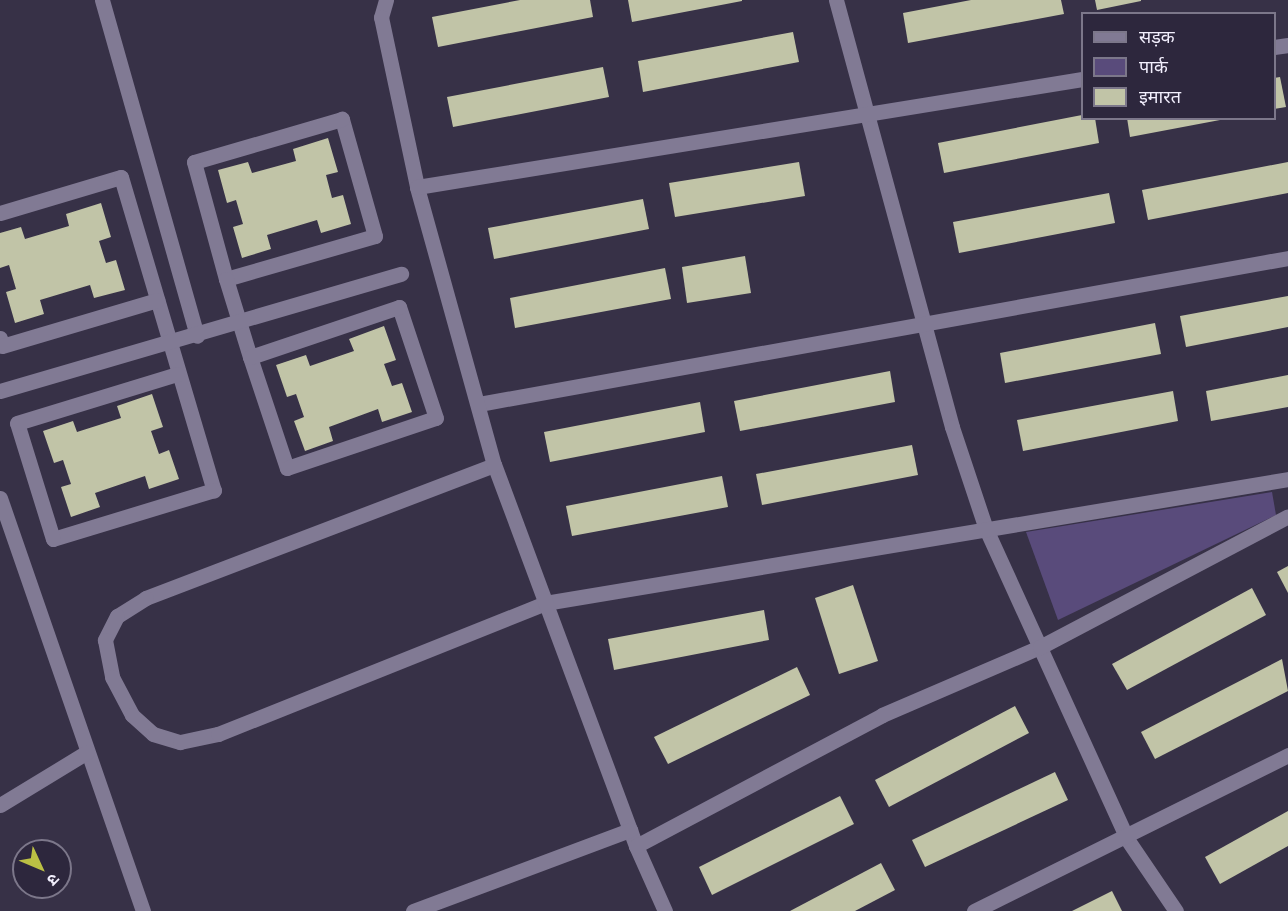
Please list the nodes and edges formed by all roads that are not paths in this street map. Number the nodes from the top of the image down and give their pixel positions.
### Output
1 (102, 0) edge
2 (386, 0) edge
3 (836, 0) edge
4 (1081, 79) edge
5 (866, 115) junction
6 (417, 187) junction
7 (0, 213) edge
8 (1288, 258) edge
9 (401, 274) dead end
10 (226, 279) junction
11 (157, 300) junction
12 (926, 321) junction
13 (240, 323) junction
14 (197, 336) junction
15 (0, 338) edge
16 (170, 344) junction
17 (250, 357) junction
18 (177, 374) junction
19 (0, 391) edge
20 (479, 404) junction
21 (494, 465) junction
22 (1288, 479) edge
23 (0, 498) edge
24 (1288, 516) edge
25 (986, 529) junction
26 (545, 603) junction
27 (1040, 647) junction
28 (87, 752) junction
29 (1288, 755) edge
30 (0, 805) edge
31 (630, 830) junction
32 (1127, 839) junction
33 (636, 846) junction
34 (143, 911) edge
35 (413, 911) edge
36 (665, 911) edge
37 (974, 911) edge
38 (1176, 911) edge

1 - 14 street
2 - 6 street
3 - 5 street
4 - 5 street
5 - 6 street
5 - 12 street
6 - 20 street
7 - 11 street
8 - 12 street
9 - 13 street
10 - 10 street
10 - 13 street
11 - 15 street
11 - 16 street
12 - 20 street
12 - 25 street
13 - 14 street
13 - 17 street
14 - 16 street
16 - 18 street
16 - 19 street
17 - 17 street
18 - 18 street
20 - 21 street
21 - 26 street
21 - 26 street
22 - 25 street
23 - 28 street
24 - 27 street
25 - 26 street
25 - 27 street
26 - 31 street
27 - 32 street
27 - 33 street
28 - 30 street
28 - 34 street
29 - 32 street
31 - 33 street
31 - 35 street
32 - 37 street
32 - 38 street
33 - 36 street

